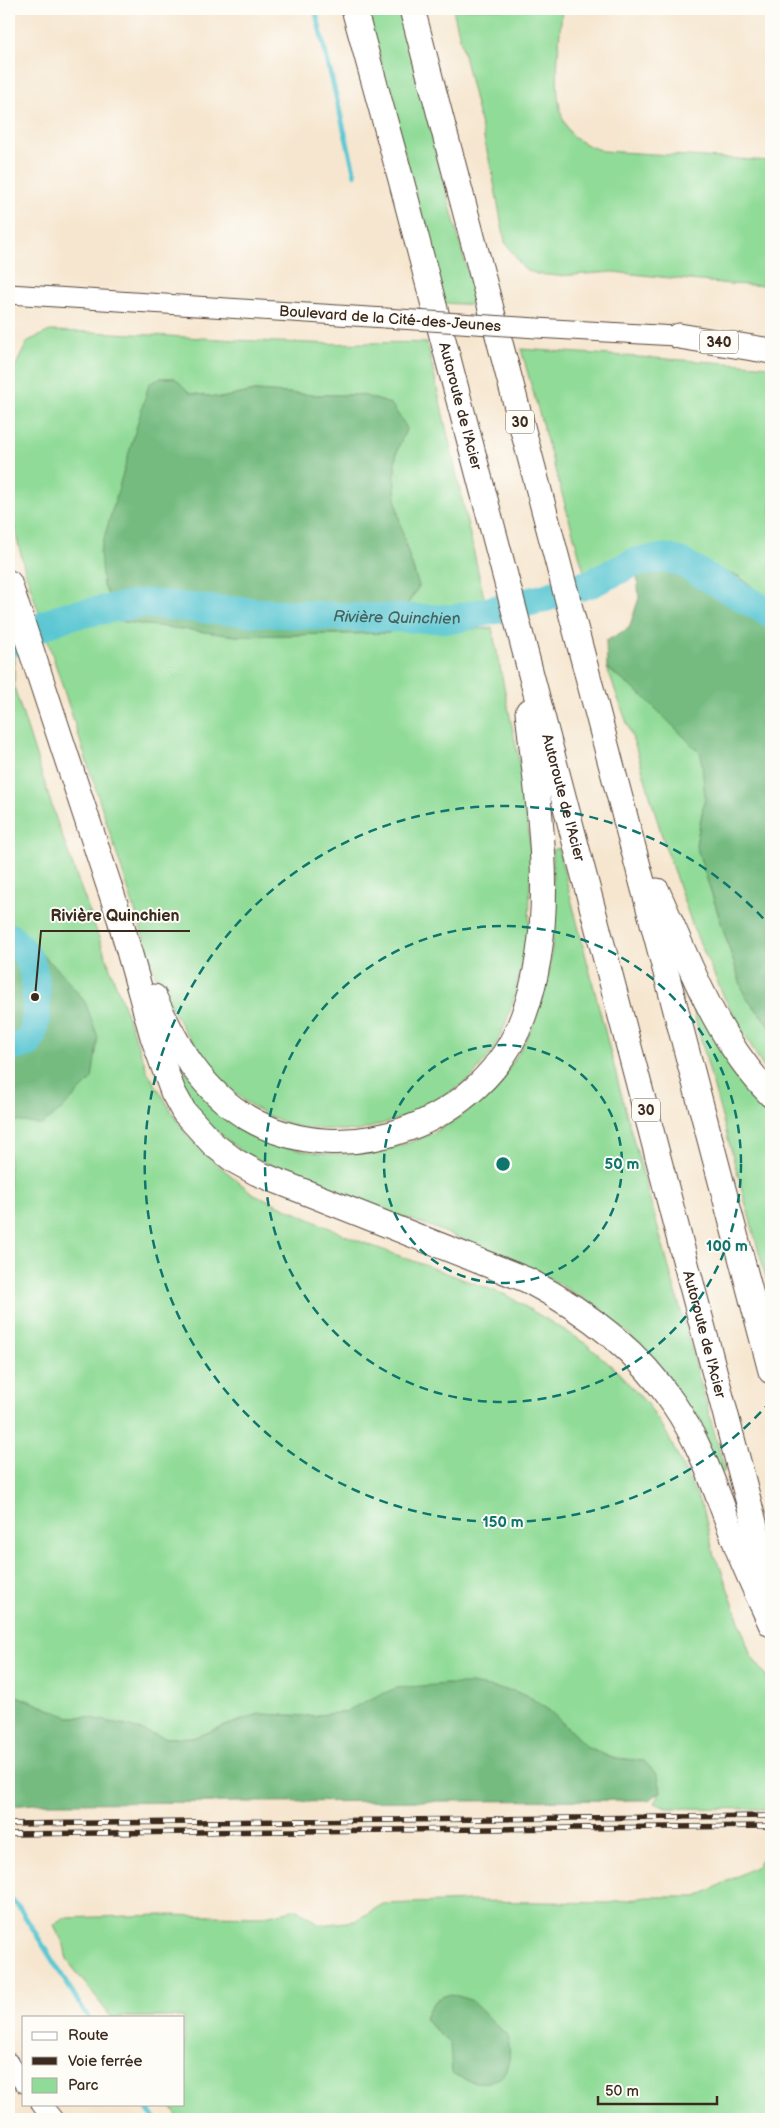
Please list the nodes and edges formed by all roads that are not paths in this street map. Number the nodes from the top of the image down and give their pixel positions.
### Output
1 (354, 9) edge
2 (412, 9) edge
3 (9, 294) edge
4 (679, 336) joint
5 (767, 347) edge
6 (9, 583) edge
7 (518, 627) junction
8 (627, 827) junction
9 (120, 919) junction
10 (771, 1095) edge
11 (771, 1371) edge
12 (771, 1587) edge
13 (771, 1624) edge
14 (9, 2063) edge
15 (22, 2080) edge
16 (43, 2106) edge
17 (53, 2119) edge

1 - 7 highway, Autoroute de l'Acier / 30
2 - 8 highway, 30
3 - 4 main road, Boulevard de la Cité-des-Jeunes / 340, bridge
4 - 5 highway, 340
6 - 9 highway
7 - 9 highway
7 - 12 highway, Autoroute de l'Acier / 30
8 - 10 highway
8 - 11 highway, 30
9 - 13 highway
14 - 15 main road
16 - 17 main road

